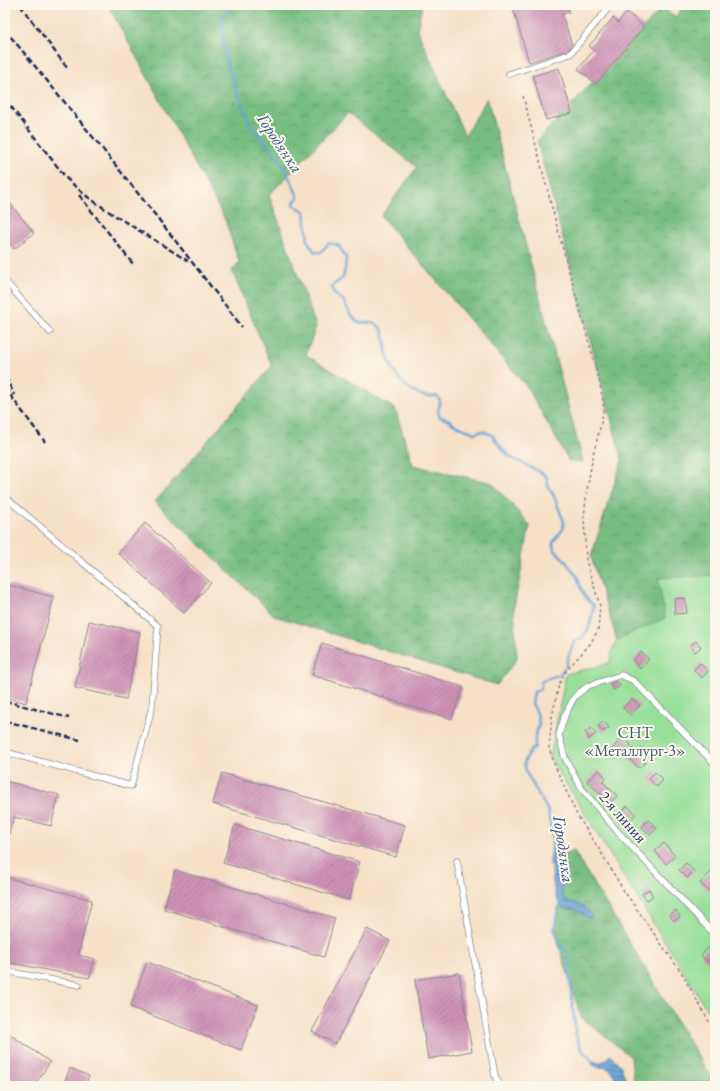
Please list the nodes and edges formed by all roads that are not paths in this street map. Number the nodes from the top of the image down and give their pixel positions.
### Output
1 (611, 5) edge
2 (509, 74) dead end
3 (5, 281) edge
4 (50, 332) dead end
5 (5, 497) edge
6 (5, 752) edge
7 (715, 764) edge
8 (457, 862) dead end
9 (715, 935) edge
10 (5, 971) edge
11 (79, 985) dead end
12 (500, 1086) edge

1 - 2 lane
3 - 4 lane
5 - 6 lane
7 - 9 lane, 2-я линия
8 - 12 lane
10 - 11 lane

